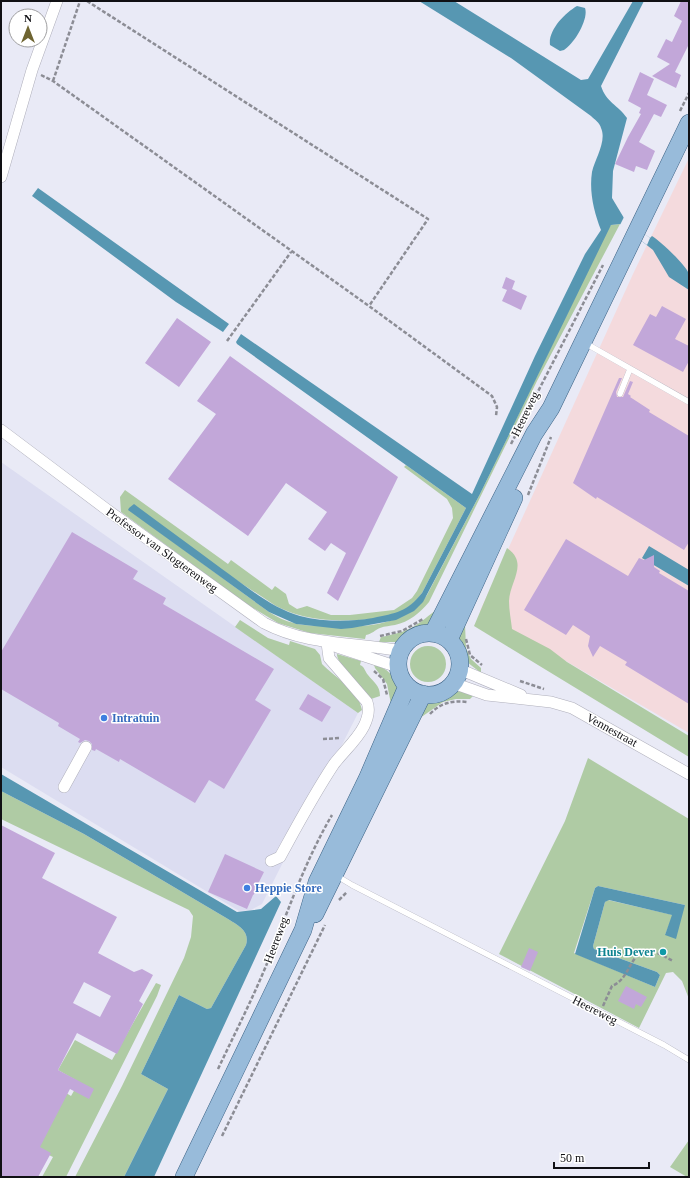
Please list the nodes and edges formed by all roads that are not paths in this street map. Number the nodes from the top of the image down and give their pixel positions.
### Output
1 (58, 1) edge
2 (689, 123) edge
3 (1, 177) edge
4 (583, 342) junction
5 (630, 369) junction
6 (620, 394) dead end
7 (689, 402) edge
8 (551, 408) junction
9 (3, 433) edge
10 (433, 633) junction
11 (449, 640) junction
12 (327, 643) junction
13 (401, 651) junction
14 (398, 667) junction
15 (456, 676) junction
16 (407, 686) junction
17 (423, 694) junction
18 (530, 699) junction
19 (86, 746) dead end
20 (689, 774) edge
21 (64, 787) dead end
22 (272, 861) dead end
23 (329, 872) junction
24 (689, 1060) edge
25 (184, 1177) edge

1 - 3 street
2 - 4 main road, Heereweg
4 - 5 lane
4 - 8 main road, Heereweg
5 - 6 lane
5 - 7 lane
8 - 10 main road, Heereweg
8 - 11 main road, Heereweg
9 - 12 street, Professor van Slogterenweg
10 - 11 main road
10 - 13 main road
11 - 15 main road
12 - 13 street, Professor van Slogterenweg
12 - 14 street, Professor van Slogterenweg
12 - 22 street
13 - 14 main road
14 - 16 main road
15 - 17 main road
15 - 18 street, Vennestraat
15 - 18 street, Vennestraat
16 - 17 main road
16 - 23 main road, Heereweg
17 - 23 main road, Heereweg
18 - 20 street, Vennestraat
19 - 21 street
23 - 24 lane, Heereweg
23 - 25 main road, Heereweg

